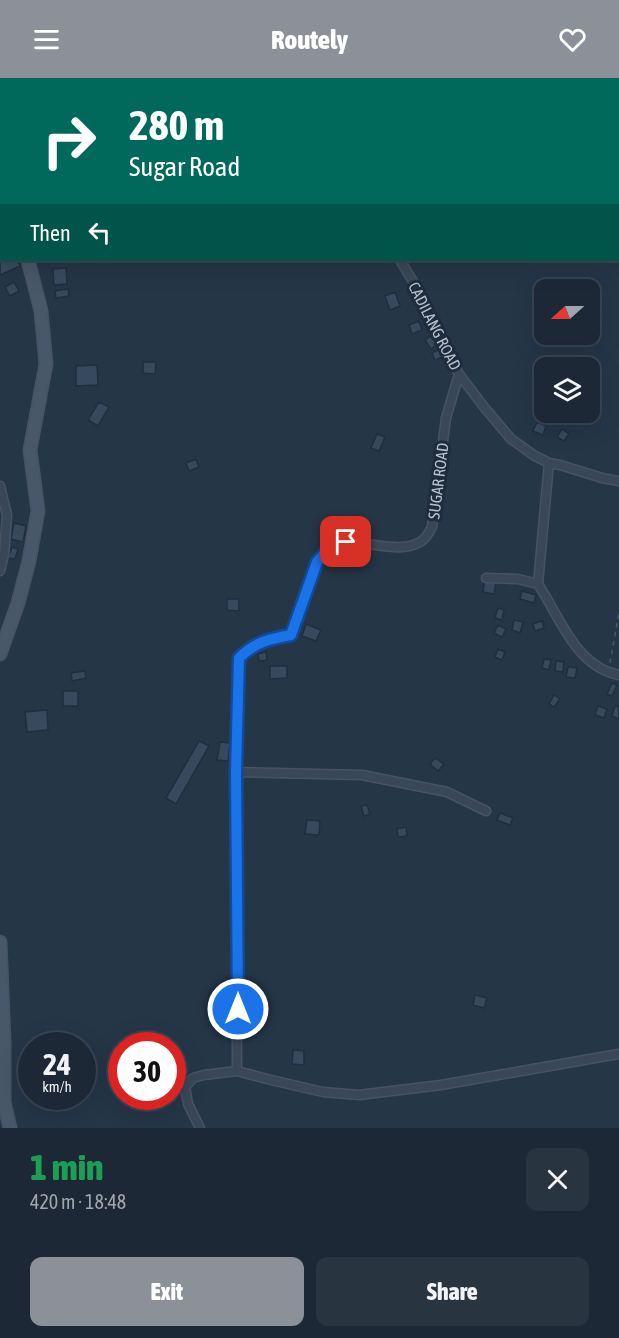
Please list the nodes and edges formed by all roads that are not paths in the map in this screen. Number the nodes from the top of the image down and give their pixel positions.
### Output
1 (28, 261) edge
2 (401, 261) edge
3 (459, 374) junction
4 (549, 463) junction
5 (619, 481) edge
6 (0, 486) edge
7 (0, 571) edge
8 (486, 578) dead end
9 (538, 584) junction
10 (0, 654) edge
11 (619, 675) edge
12 (236, 772) junction
13 (486, 811) dead end
14 (0, 942) edge
15 (2, 1043) edge
16 (619, 1054) edge
17 (237, 1071) junction
18 (10, 1128) edge
19 (200, 1128) edge

1 - 10 street
2 - 3 street, CADILANG ROAD
3 - 4 street, CADILANG ROAD
3 - 12 street, SUGAR ROAD
4 - 5 street, CADILANG ROAD
4 - 9 street
6 - 7 street
8 - 9 street
9 - 11 street
12 - 13 street
12 - 17 street, SUGAR ROAD
14 - 15 street
15 - 18 street
16 - 17 street
17 - 19 street

